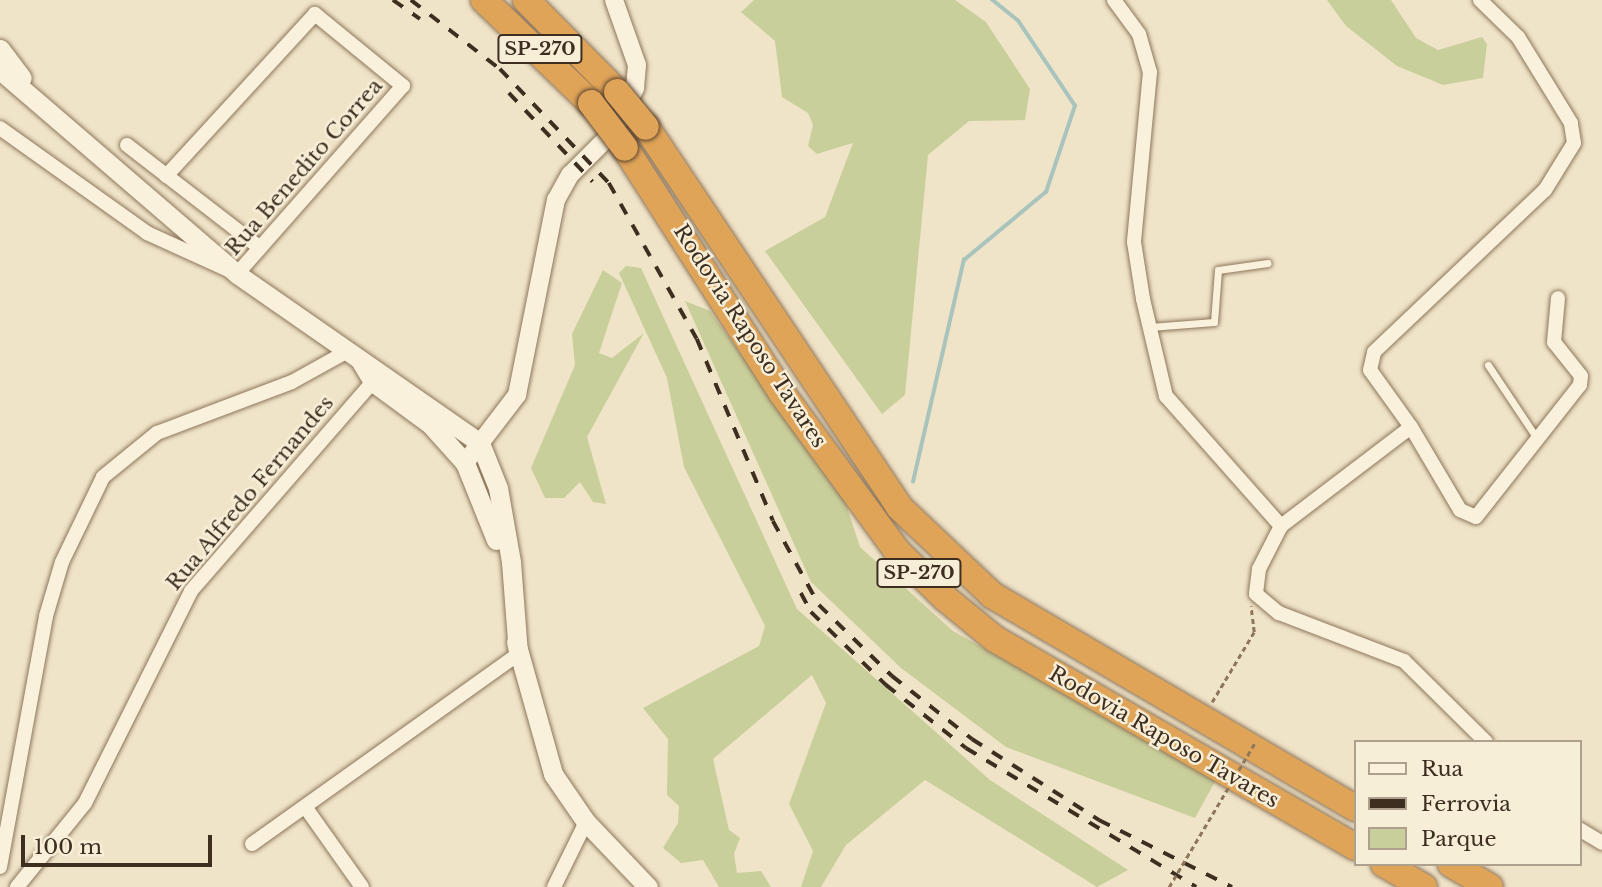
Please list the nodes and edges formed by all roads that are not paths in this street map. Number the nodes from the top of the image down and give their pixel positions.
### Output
1 (484, 0) edge
2 (526, 0) edge
3 (614, 0) edge
4 (1114, 0) edge
5 (1480, 0) edge
6 (1489, 0) edge
7 (1518, 37) junction
8 (0, 49) edge
9 (0, 70) edge
10 (57, 123) junction
11 (0, 128) edge
12 (127, 145) dead end
13 (166, 176) junction
14 (259, 247) junction
15 (1268, 263) dead end
16 (237, 274) junction
17 (1558, 298) dead end
18 (1149, 328) junction
19 (354, 355) junction
20 (1488, 365) dead end
21 (373, 382) junction
22 (1411, 427) junction
23 (1538, 440) junction
24 (480, 443) junction
25 (465, 463) junction
26 (1281, 526) junction
27 (518, 654) junction
28 (1484, 740) edge
29 (306, 807) junction
30 (1354, 807) edge
31 (586, 822) junction
32 (1581, 830) edge
33 (1602, 843) edge
34 (252, 844) dead end
35 (1354, 846) edge
36 (1387, 866) edge
37 (1454, 866) edge
38 (0, 867) edge
39 (17, 887) edge
40 (362, 887) edge
41 (554, 887) edge
42 (648, 887) edge
43 (1424, 887) edge
44 (1490, 887) edge

1 - 35 highway, Rodovia Raposo Tavares / SP-270, bridge
2 - 30 highway, Rodovia Raposo Tavares / SP-270, bridge
3 - 24 street
4 - 18 street
5 - 7 street
6 - 7 street
7 - 22 street
8 - 10 main road
9 - 10 main road
10 - 16 main road
11 - 16 street
12 - 13 street
13 - 14 street
13 - 14 street, Rua Benedito Correa
14 - 16 street, Rua Benedito Correa
15 - 18 lane
16 - 19 main road
17 - 23 street
18 - 26 street
19 - 21 main road
19 - 24 main road
19 - 38 street
20 - 23 lane
21 - 25 main road
21 - 39 street, Rua Alfredo Fernandes
22 - 23 street
22 - 26 street
24 - 25 street
24 - 27 main road
25 - 27 main road
26 - 28 street
27 - 29 street
27 - 31 main road
29 - 34 street
29 - 40 street
31 - 41 street
31 - 42 main road
32 - 33 street
36 - 43 highway
37 - 44 highway

